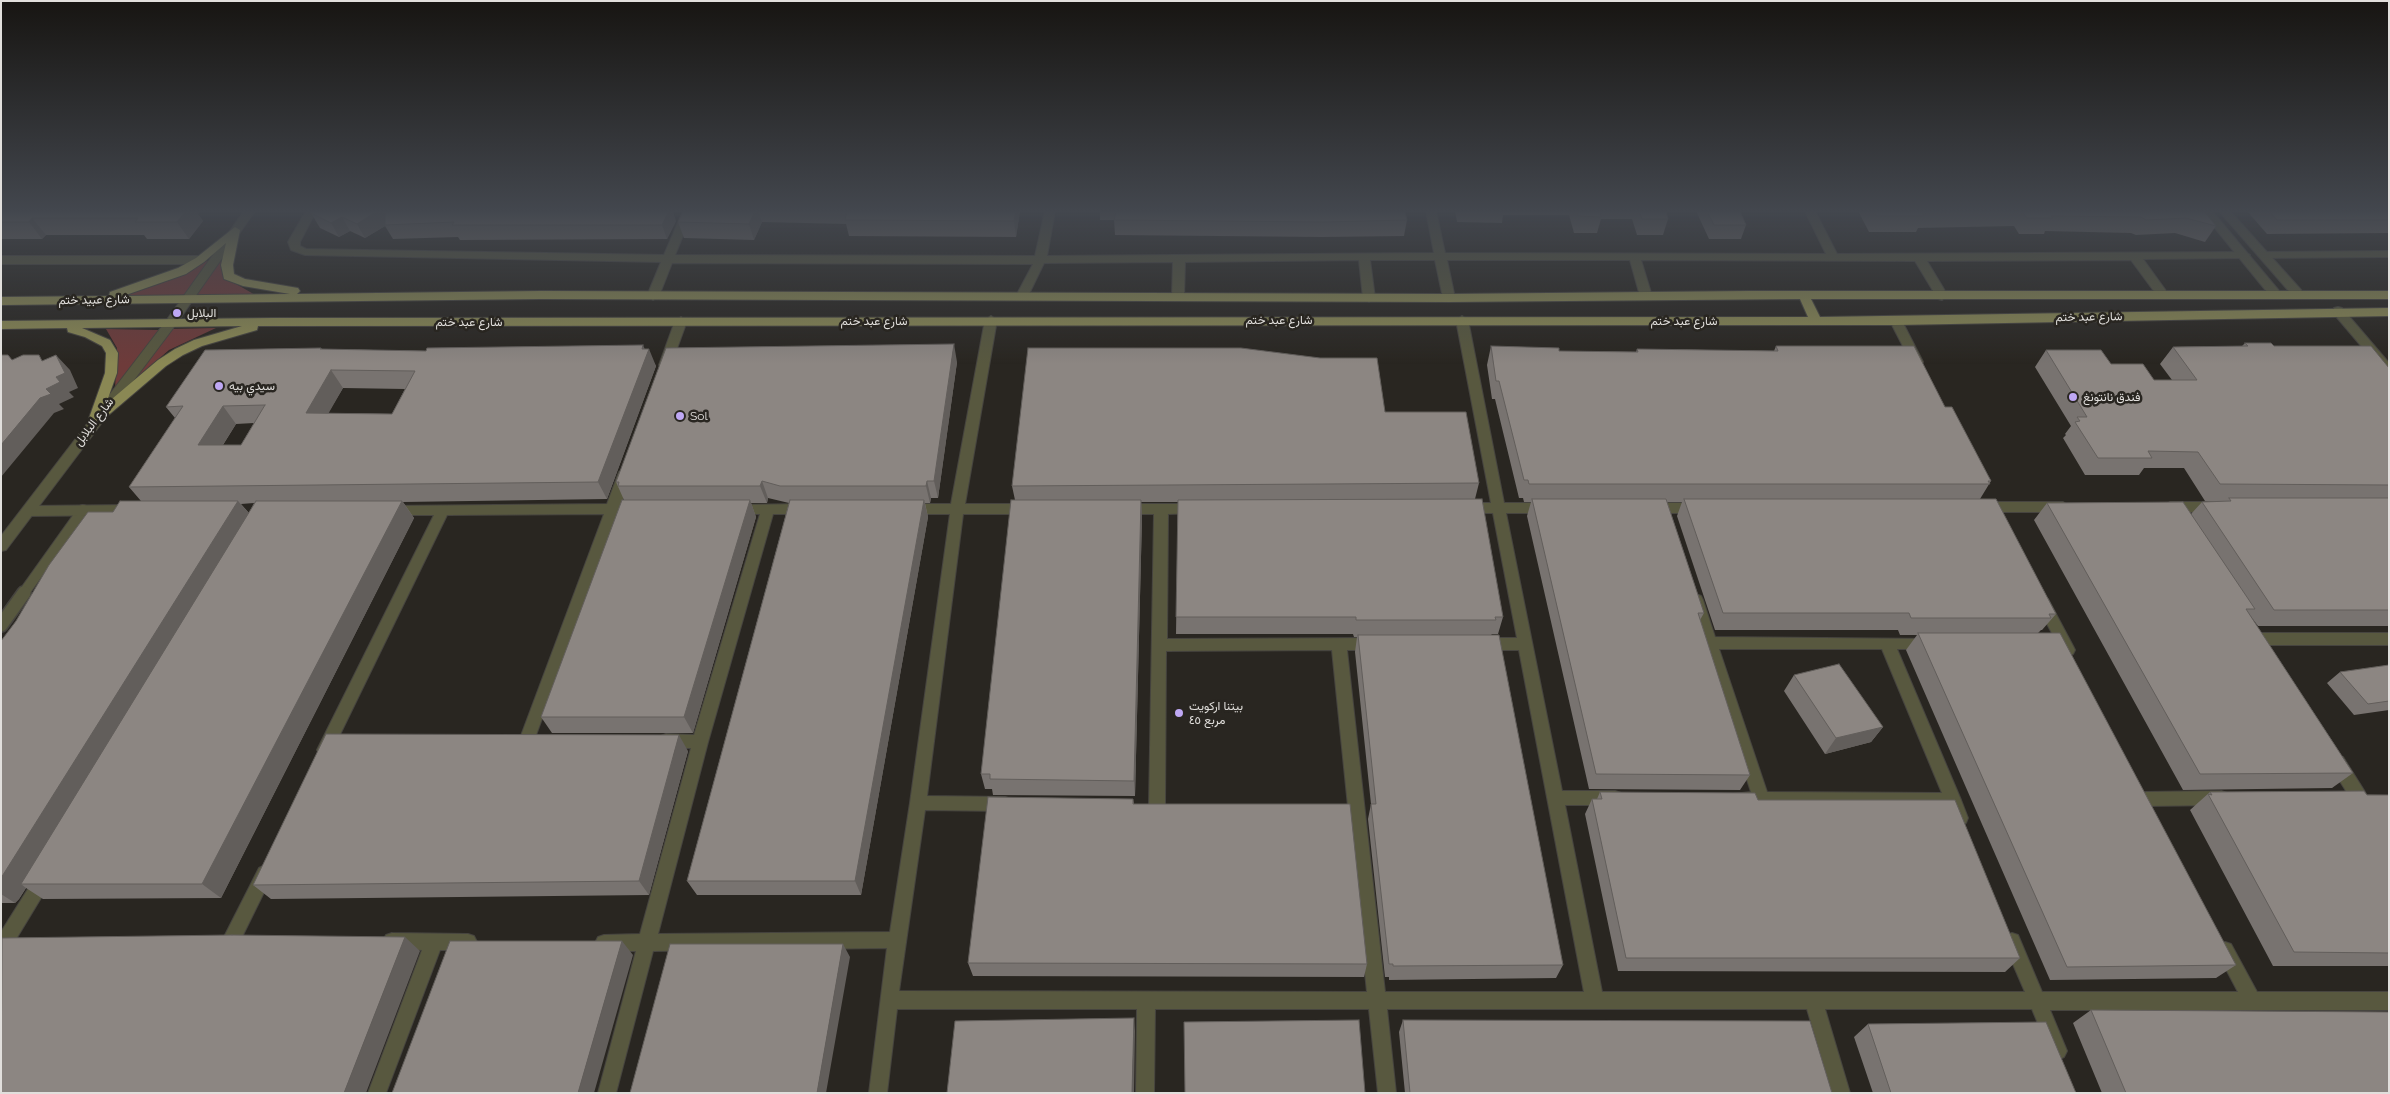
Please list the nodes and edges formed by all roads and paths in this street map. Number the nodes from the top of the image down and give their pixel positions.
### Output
1 (196, 262) edge
2 (213, 262) edge
3 (228, 262) edge
4 (668, 262) edge
5 (1039, 262) edge
6 (1179, 262) edge
7 (1365, 262) edge
8 (1441, 262) edge
9 (1636, 262) edge
10 (1921, 262) edge
11 (2139, 262) edge
12 (2250, 262) edge
13 (2270, 262) edge
14 (2298, 294) junction
15 (2163, 295) junction
16 (2276, 295) junction
17 (2389, 295) edge
18 (653, 296) junction
19 (1022, 296) junction
20 (1646, 296) junction
21 (1721, 296) junction
22 (1804, 296) junction
23 (1942, 296) junction
24 (1178, 297) junction
25 (346, 298) junction
26 (1369, 298) junction
27 (1449, 298) junction
28 (187, 299) junction
29 (81, 300) junction
30 (1, 301) edge
31 (2338, 311) junction
32 (2389, 312) edge
33 (991, 320) junction
34 (1462, 320) junction
35 (681, 321) junction
36 (1729, 321) junction
37 (1816, 321) junction
38 (1896, 321) junction
39 (273, 322) junction
40 (170, 324) junction
41 (59, 325) junction
42 (1, 326) edge
43 (2389, 371) edge
44 (662, 375) edge
45 (1924, 375) edge
46 (94, 420) junction
47 (632, 456) edge
48 (1984, 490) edge
49 (1973, 507) edge
50 (1993, 507) junction
51 (2082, 507) edge
52 (2230, 507) edge
53 (1209, 508) edge
54 (1450, 508) edge
55 (1499, 508) junction
56 (1566, 508) edge
57 (1635, 508) edge
58 (1665, 508) junction
59 (1715, 508) edge
60 (651, 509) edge
61 (719, 509) edge
62 (768, 509) junction
63 (818, 509) edge
64 (898, 509) edge
65 (958, 509) junction
66 (1044, 509) edge
67 (1112, 509) edge
68 (1161, 509) junction
69 (28, 510) junction
70 (83, 510) junction
71 (141, 510) edge
72 (374, 510) edge
73 (443, 510) junction
74 (612, 510) junction
75 (2002, 524) edge
76 (2181, 524) edge
77 (1671, 526) edge
78 (1, 546) edge
79 (1692, 589) edge
80 (2037, 592) edge
81 (1, 625) edge
82 (2389, 639) edge
83 (2044, 642) edge
84 (2064, 642) junction
85 (1710, 643) junction
86 (1887, 643) junction
87 (1946, 643) edge
88 (1339, 644) junction
89 (1388, 644) edge
90 (1466, 644) edge
91 (1525, 644) junction
92 (1159, 645) junction
93 (2267, 655) edge
94 (2073, 660) edge
95 (330, 741) junction
96 (350, 741) edge
97 (543, 741) edge
98 (651, 742) edge
99 (700, 742) junction
100 (2327, 747) edge
101 (317, 767) edge
102 (2340, 797) edge
103 (2359, 797) junction
104 (2379, 797) edge
105 (1556, 798) junction
106 (2233, 798) edge
107 (1634, 799) edge
108 (1722, 799) edge
109 (1761, 799) junction
110 (1953, 800) junction
111 (918, 803) junction
112 (1018, 804) edge
113 (1137, 805) edge
114 (1157, 806) junction
115 (1177, 806) edge
116 (1337, 808) edge
117 (1357, 808) junction
118 (2155, 816) edge
119 (1968, 836) edge
120 (270, 862) edge
121 (51, 865) edge
122 (2006, 927) edge
123 (213, 939) edge
124 (232, 939) junction
125 (252, 939) edge
126 (2220, 939) edge
127 (896, 940) junction
128 (25, 941) edge
129 (376, 941) edge
130 (434, 942) junction
131 (482, 942) edge
132 (3, 943) edge
133 (589, 943) edge
134 (648, 943) junction
135 (1813, 999) junction
136 (890, 1000) junction
137 (1146, 1000) junction
138 (1377, 1000) junction
139 (2037, 1000) junction
140 (1595, 1001) junction
141 (2252, 1001) junction
142 (2389, 1001) edge
143 (2065, 1068) edge
144 (377, 1093) edge
145 (607, 1093) edge
146 (878, 1093) edge
147 (1145, 1093) edge
148 (1386, 1093) edge
149 (1840, 1093) edge

1 - 29 main road
2 - 28 street, شارع البلابل
3 - 25 main road
4 - 18 street
5 - 19 street
6 - 24 street
7 - 26 street
8 - 27 street
9 - 20 street
10 - 23 street
11 - 15 street
12 - 16 street
13 - 14 street
14 - 16 main road, شارع عبد ختم
14 - 17 main road, شارع عبد ختم
15 - 16 main road, شارع عبد ختم
15 - 23 main road, شارع عبد ختم
18 - 19 main road, شارع عبد ختم
18 - 25 main road, شارع عبد ختم
19 - 24 main road, شارع عبد ختم
20 - 21 main road, شارع عبد ختم
20 - 27 main road, شارع عبد ختم
21 - 22 main road, شارع عبد ختم
21 - 36 main road
22 - 23 main road, شارع عبد ختم
22 - 37 main road
24 - 26 main road, شارع عبد ختم
25 - 28 main road, شارع عبد ختم
26 - 27 main road, شارع عبد ختم
28 - 29 main road, شارع عبيد ختم
28 - 40 street, شارع البلابل
29 - 30 main road, شارع عبيد ختم
31 - 32 main road, شارع عبد ختم
31 - 38 main road, شارع عبد ختم
31 - 43 street
33 - 34 main road, شارع عبد ختم
33 - 35 main road, شارع عبد ختم
33 - 65 street
34 - 36 main road, شارع عبد ختم
34 - 55 street
35 - 39 main road, شارع عبد ختم
35 - 44 street
36 - 37 main road, شارع عبد ختم
37 - 38 main road, شارع عبد ختم
38 - 45 street
39 - 40 main road, شارع عبد ختم
39 - 46 main road
40 - 41 main road, شارع عبيد ختم
40 - 46 street, شارع البلابل
41 - 42 main road, شارع عبيد ختم
41 - 46 main road
46 - 69 street, شارع البلابل
47 - 74 street
48 - 50 street
49 - 50 street
50 - 51 street
50 - 75 street
52 - 76 street
53 - 68 street
54 - 55 street
55 - 56 street
55 - 91 street
57 - 58 street
58 - 59 street
58 - 77 street
60 - 74 street
61 - 62 street
62 - 63 street
62 - 99 street
64 - 65 street
65 - 66 street
65 - 111 street
67 - 68 street
68 - 92 street
69 - 70 street
69 - 78 street, شارع البلابل
70 - 71 street
70 - 81 lane
72 - 73 street
73 - 74 street
73 - 95 street
74 - 97 street
79 - 85 street
80 - 84 street
82 - 93 street
83 - 84 street
84 - 94 street
85 - 86 street
85 - 109 street
86 - 87 street
86 - 110 street
88 - 89 street
88 - 92 street
88 - 117 street
90 - 91 street
91 - 105 street
92 - 114 street
95 - 96 street
95 - 101 street
98 - 99 street
99 - 134 street
100 - 103 street
102 - 103 street
103 - 104 street
105 - 107 street
105 - 140 street
106 - 118 street
108 - 109 street
109 - 110 street
110 - 119 street
111 - 112 street
111 - 127 street
113 - 114 street
114 - 115 street
116 - 117 street
117 - 138 street
120 - 124 street
121 - 132 street
122 - 139 street
123 - 124 street
124 - 125 street
126 - 141 street
127 - 134 street
127 - 136 street
128 - 132 street
129 - 130 street
130 - 131 street
130 - 144 street
133 - 134 street
134 - 145 street
135 - 139 street
135 - 140 street
135 - 149 street
136 - 137 street
136 - 146 street
137 - 138 street
137 - 147 street
138 - 140 street
138 - 148 street
139 - 141 street
139 - 143 street
141 - 142 street

